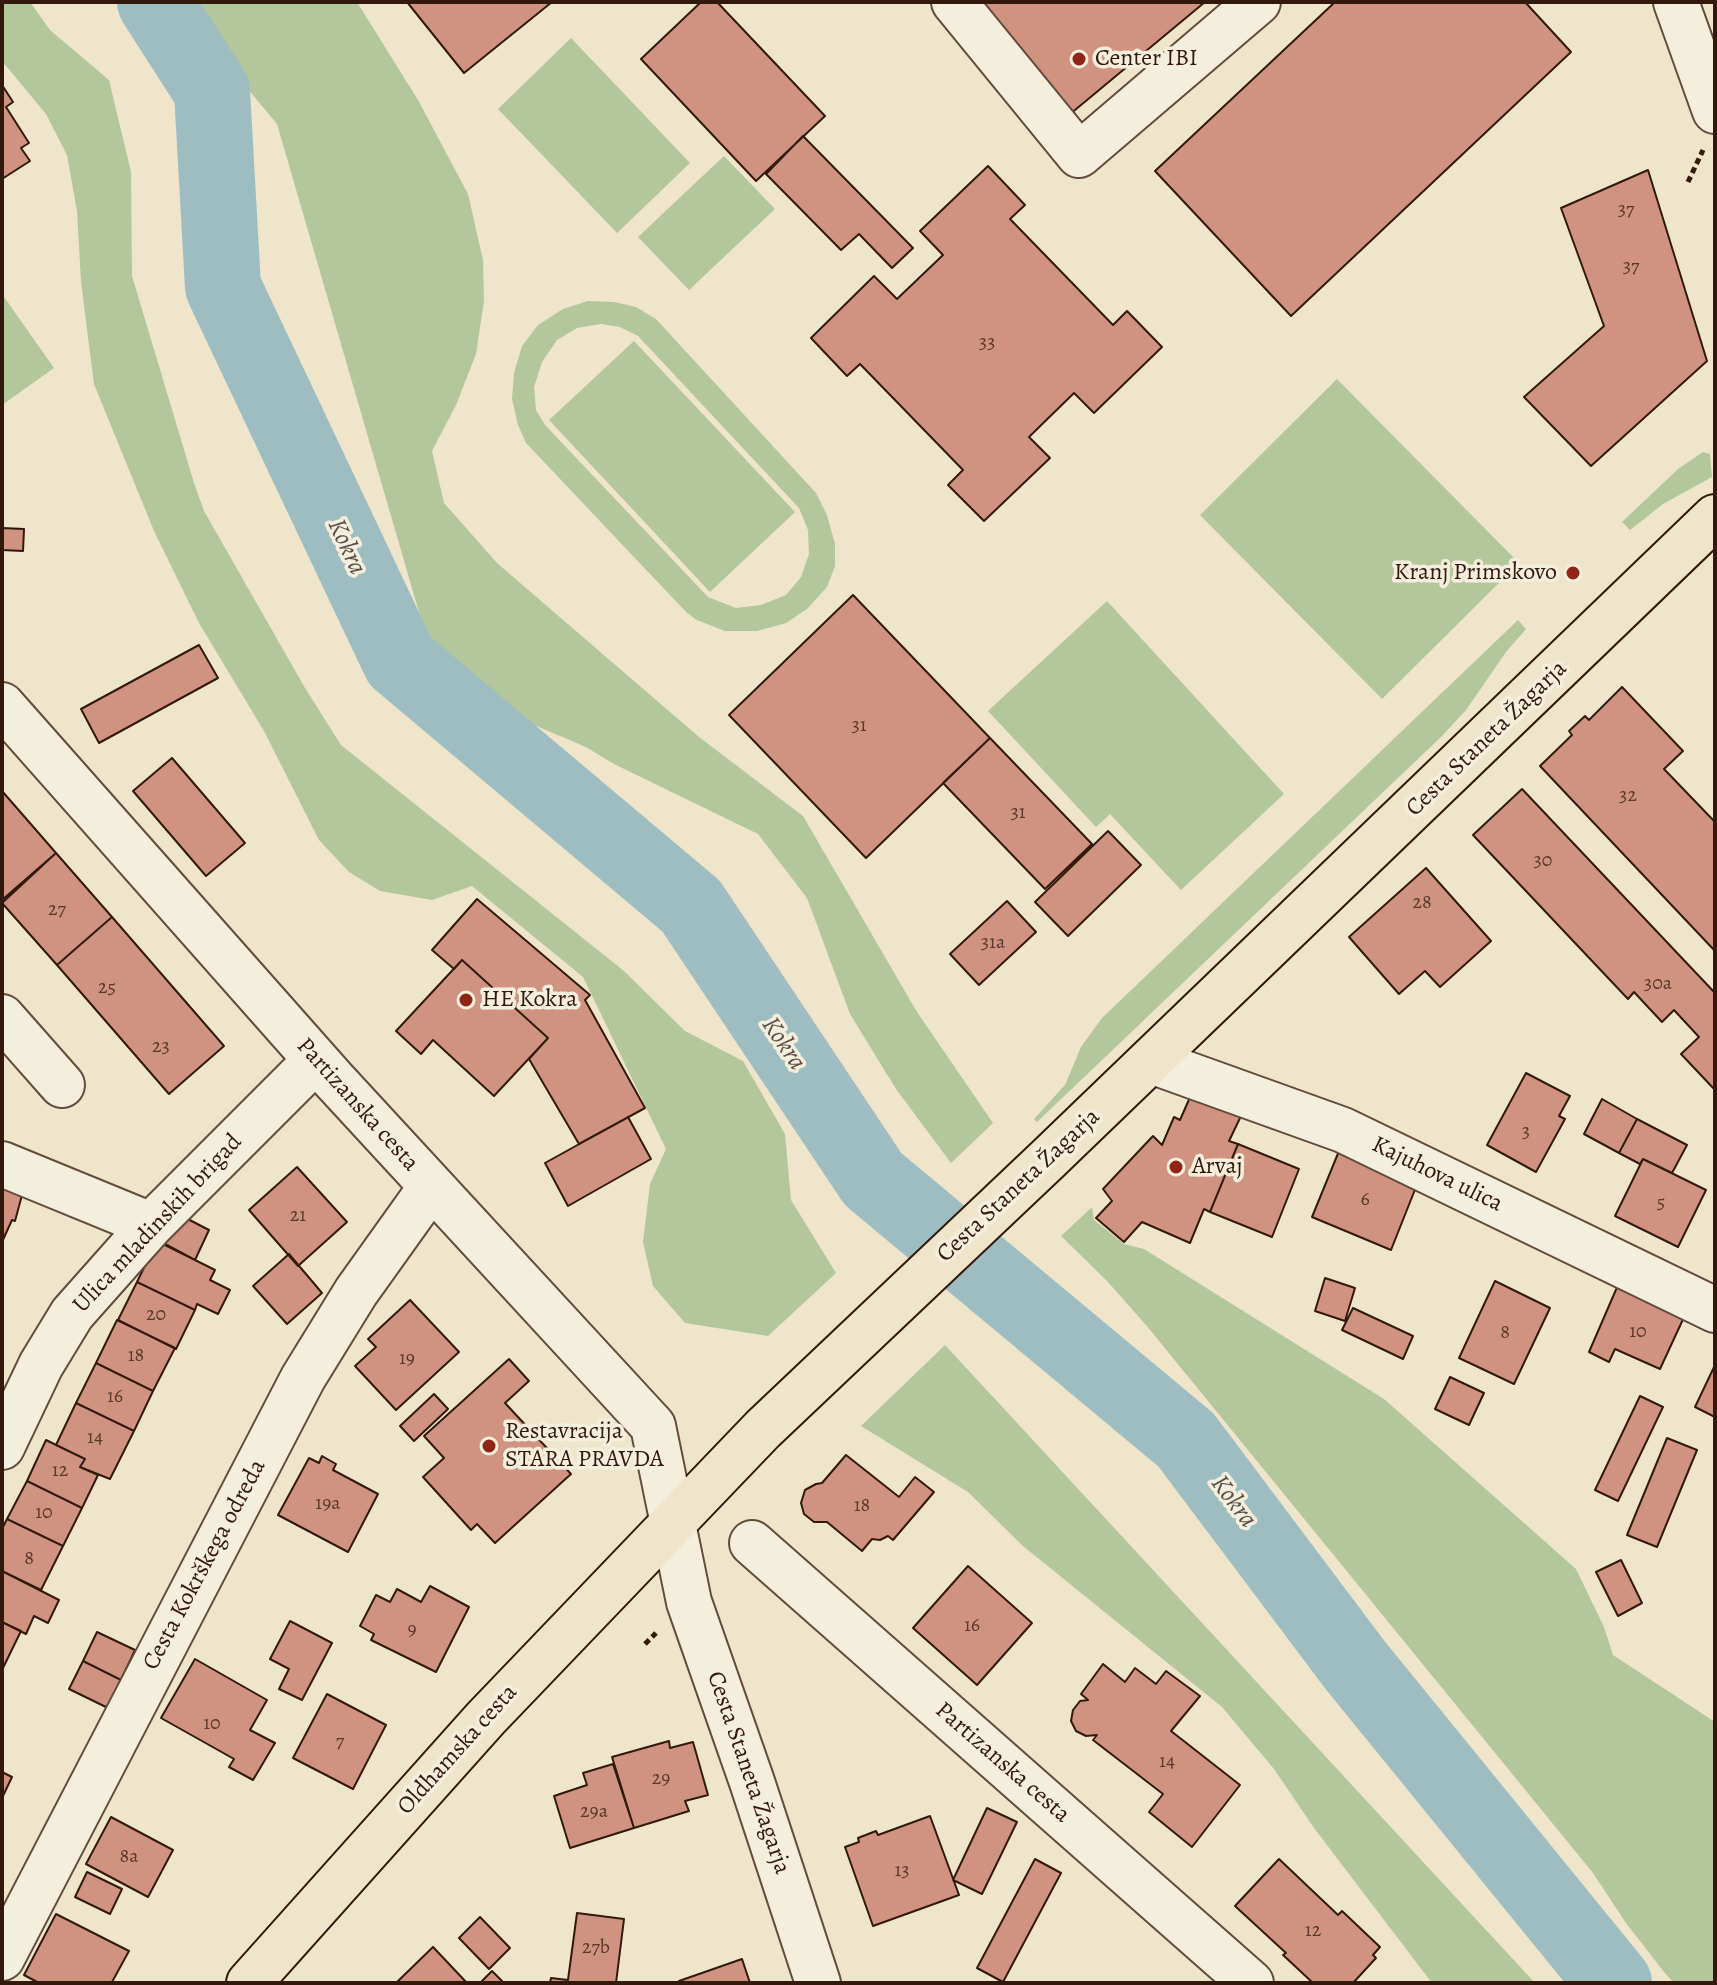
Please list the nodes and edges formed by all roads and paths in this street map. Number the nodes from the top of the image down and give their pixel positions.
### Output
1 (954, 2) edge
2 (1258, 2) edge
3 (1676, 2) edge
4 (1715, 111) edge
5 (1715, 517) edge
6 (2, 705) edge
7 (2, 1017) edge
8 (316, 1060) junction
9 (1151, 1061) junction
10 (62, 1085) dead end
11 (2, 1164) edge
12 (431, 1187) junction
13 (151, 1225) junction
14 (1715, 1310) edge
15 (2, 1447) edge
16 (673, 1523) junction
17 (760, 1550) dead end
18 (2, 1958) edge
19 (249, 1983) edge
20 (818, 1983) edge
21 (1251, 1983) edge

1 - 2 street
3 - 4 street
5 - 9 main road, Cesta Staneta Žagarja
6 - 8 street, Partizanska cesta
7 - 10 street
8 - 12 street, Partizanska cesta
8 - 13 street, Ulica mladinskih brigad
9 - 14 street, Kajuhova ulica
9 - 16 main road, Cesta Staneta Žagarja
11 - 13 street
12 - 16 street, Partizanska cesta
12 - 18 street, Cesta Kokrškega odreda
13 - 15 street, Ulica mladinskih brigad
16 - 19 main road, Oldhamska cesta
16 - 20 street, Cesta Staneta Žagarja
17 - 21 street, Partizanska cesta

